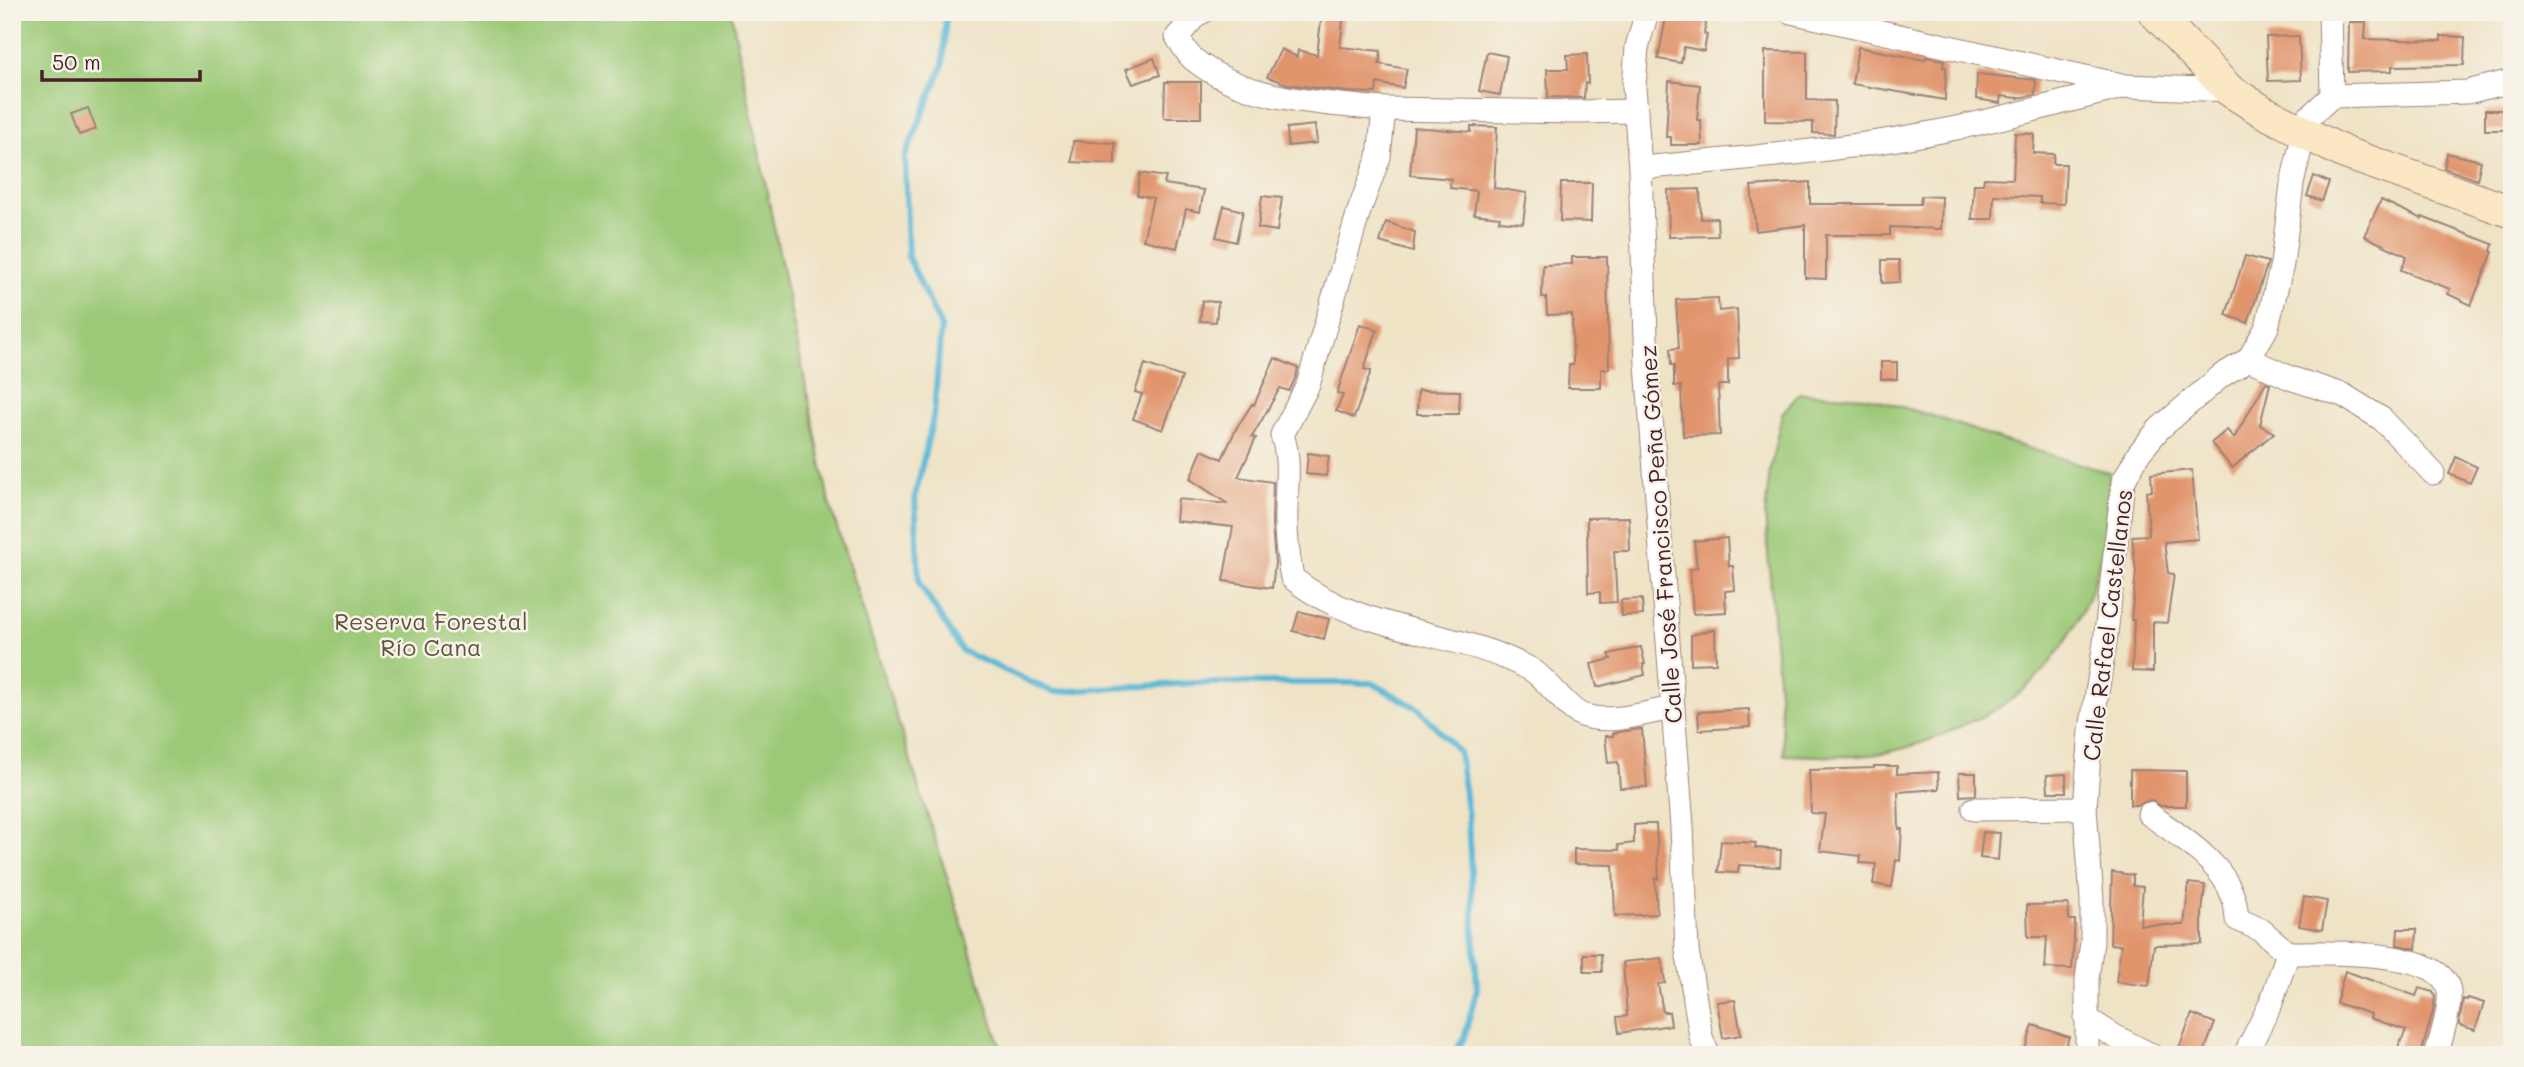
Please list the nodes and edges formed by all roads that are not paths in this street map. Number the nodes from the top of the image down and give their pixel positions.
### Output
1 (1202, 12) edge
2 (1647, 12) edge
3 (1791, 12) edge
4 (2154, 12) edge
5 (2330, 12) edge
6 (2512, 81) edge
7 (2126, 86) junction
8 (2229, 90) junction
9 (2332, 96) junction
10 (1384, 109) junction
11 (1636, 111) junction
12 (2301, 130) junction
13 (1640, 167) junction
14 (2512, 212) edge
15 (2249, 359) junction
16 (2433, 473) dead end
17 (1672, 708) junction
18 (2085, 808) junction
19 (1974, 809) dead end
20 (2149, 814) dead end
21 (2288, 953) junction
22 (2086, 1018) junction
23 (1708, 1055) edge
24 (2087, 1055) edge
25 (2151, 1055) edge
26 (2245, 1055) edge
27 (2436, 1055) edge

1 - 10 street
2 - 11 street, Calle José Francisco Peña Gómez
3 - 7 street
4 - 8 main road
5 - 9 street
6 - 9 street
7 - 8 street
7 - 13 street
8 - 12 main road
9 - 12 street
10 - 11 street
10 - 17 street
11 - 13 street, Calle José Francisco Peña Gómez
12 - 14 main road
12 - 15 street, Calle Rafael Castellanos
13 - 17 street, Calle José Francisco Peña Gómez
15 - 16 street
15 - 18 street, Calle Rafael Castellanos
17 - 23 street, Calle José Francisco Peña Gómez
18 - 19 street
18 - 22 street, Calle Rafael Castellanos
20 - 21 street
21 - 26 street
21 - 27 street
22 - 24 street, Calle Rafael Castellanos
22 - 25 street

